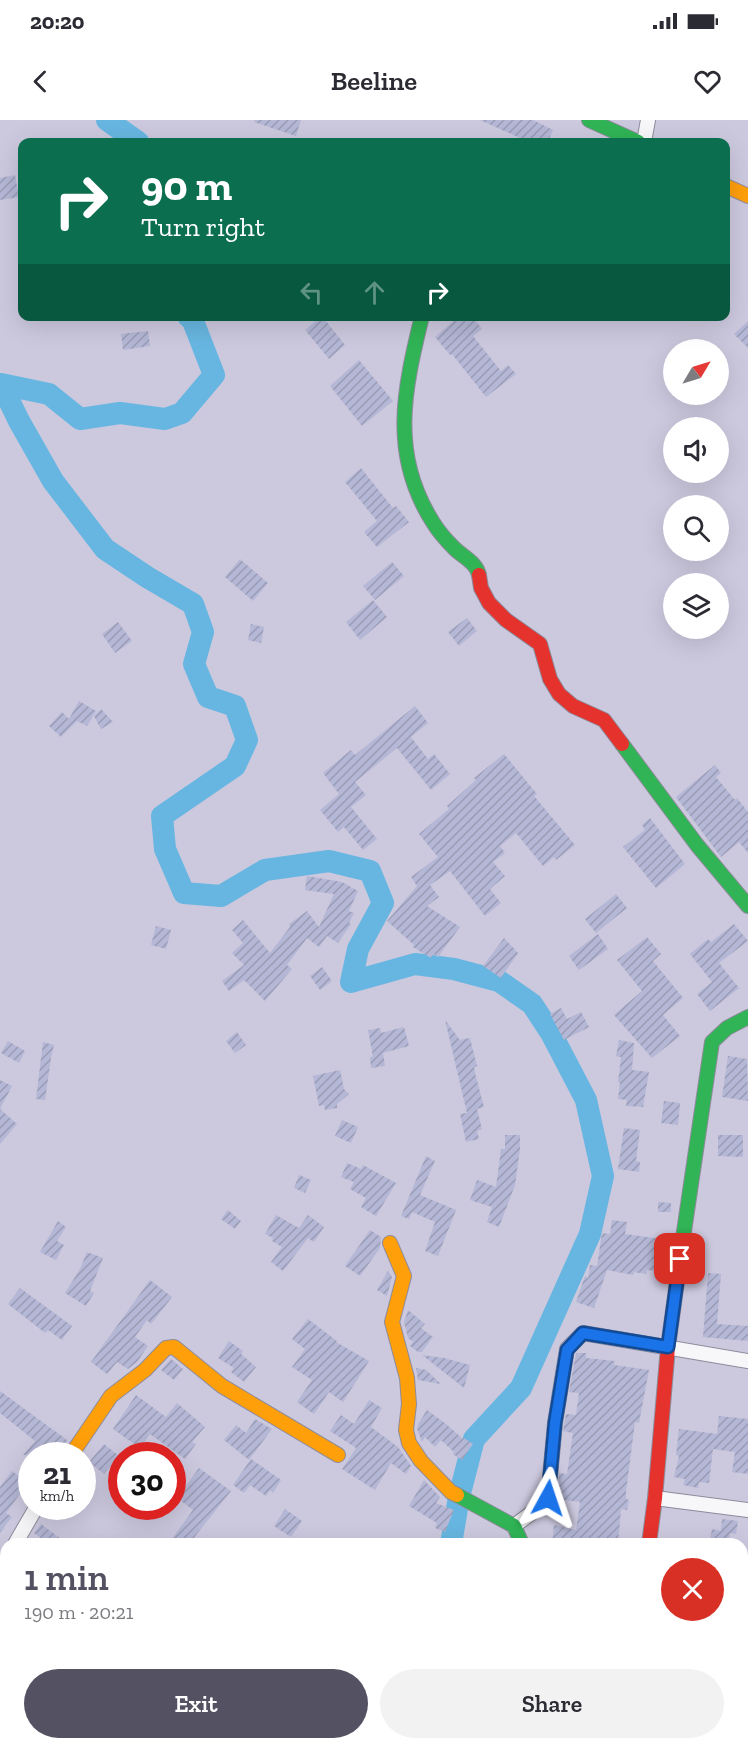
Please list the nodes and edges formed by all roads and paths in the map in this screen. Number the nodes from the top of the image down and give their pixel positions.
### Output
1 (589, 120) edge
2 (648, 120) edge
3 (615, 138) edge
4 (645, 138) edge
5 (730, 188) edge
6 (748, 196) edge
7 (421, 321) edge
8 (748, 906) edge
9 (748, 1017) edge
10 (390, 1243) dead end
11 (668, 1347) junction
12 (748, 1361) edge
13 (81, 1442) edge
14 (338, 1455) dead end
15 (655, 1498) junction
16 (748, 1510) edge
17 (29, 1520) edge
18 (514, 1526) junction
19 (18, 1538) edge
20 (519, 1538) edge
21 (650, 1538) edge

1 - 3 street
2 - 4 street
5 - 6 street
7 - 8 street
9 - 11 street
10 - 18 street
11 - 12 street
11 - 15 street
11 - 18 street
13 - 14 street
15 - 16 street
15 - 21 street
17 - 19 street
18 - 20 street

